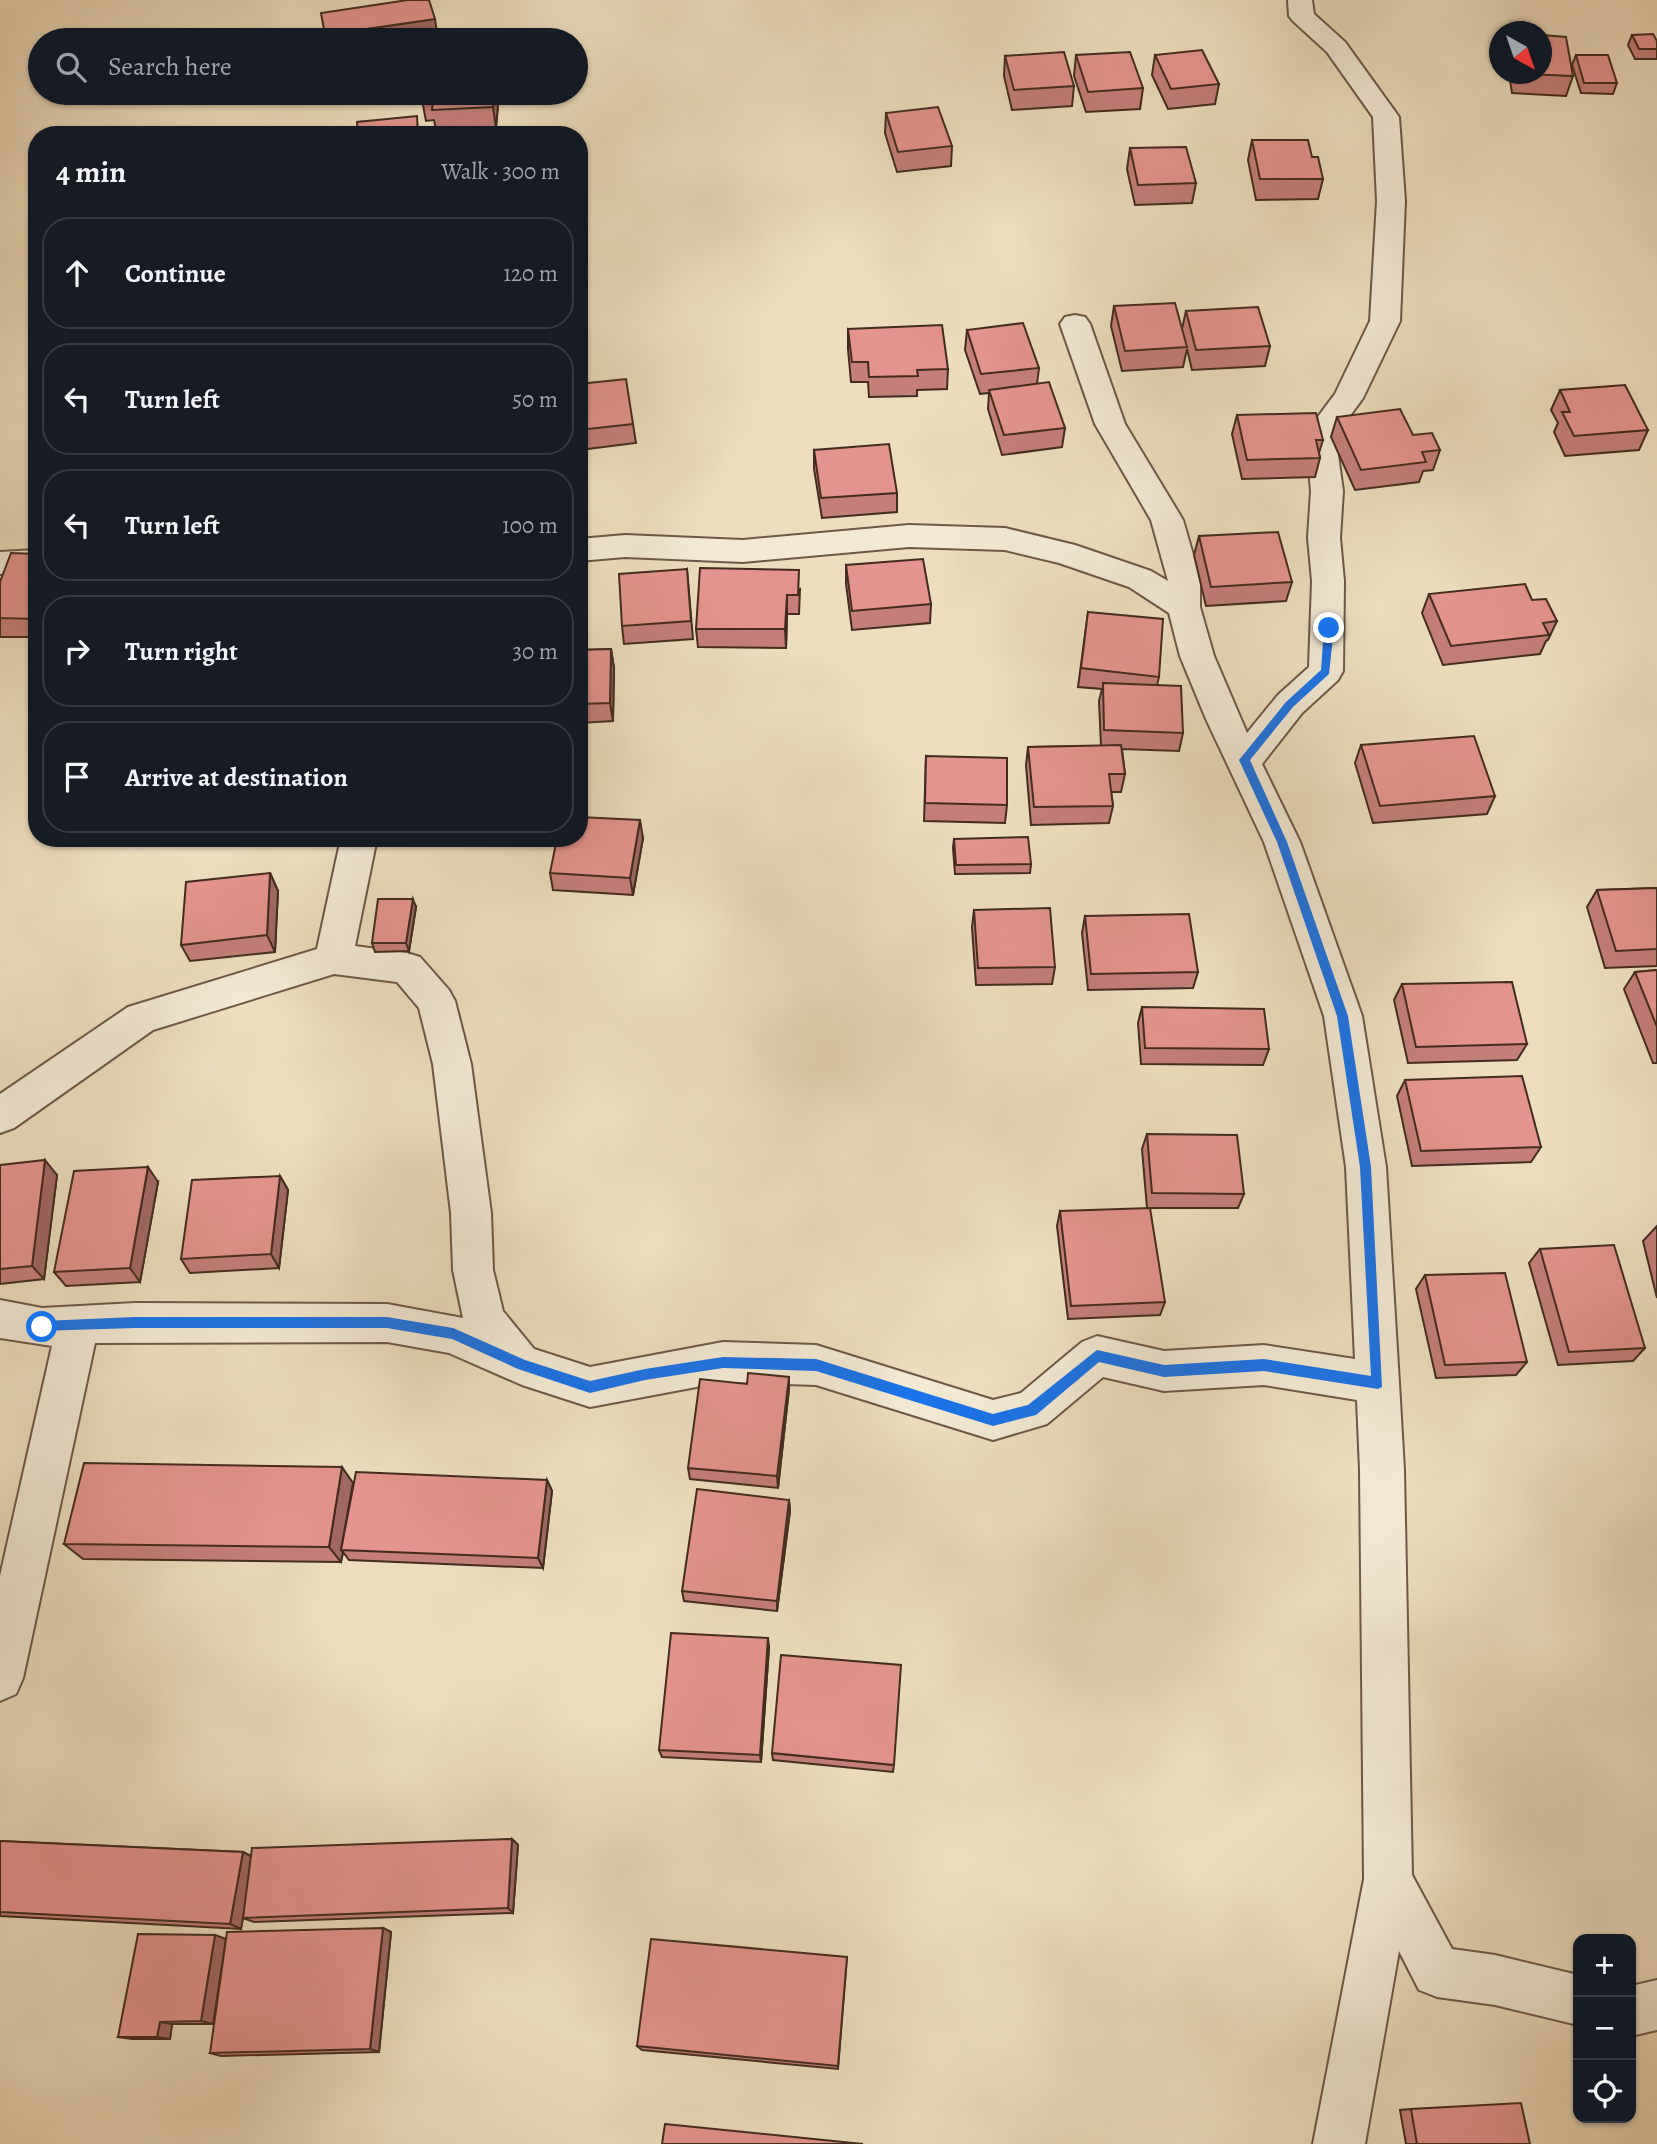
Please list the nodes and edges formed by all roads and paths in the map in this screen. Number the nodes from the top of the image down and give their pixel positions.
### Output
1 (1300, 0) edge
2 (1075, 324) dead end
3 (588, 549) edge
4 (28, 561) edge
5 (0, 563) edge
6 (1184, 607) junction
7 (1244, 760) junction
8 (357, 847) edge
9 (334, 958) junction
10 (0, 1116) edge
11 (0, 1319) edge
12 (78, 1325) junction
13 (522, 1365) junction
14 (1378, 1383) junction
15 (0, 1678) edge
16 (1388, 1879) junction
17 (1573, 1999) edge
18 (1657, 2005) edge
19 (1636, 2010) edge
20 (1339, 2144) edge

1 - 7 street
2 - 6 street
3 - 6 street
4 - 5 street
6 - 7 street
7 - 14 street
8 - 9 street
9 - 10 street
9 - 13 street
11 - 12 street
12 - 13 street
12 - 15 street
13 - 14 street
14 - 16 street
16 - 17 street
16 - 20 street
18 - 19 street

